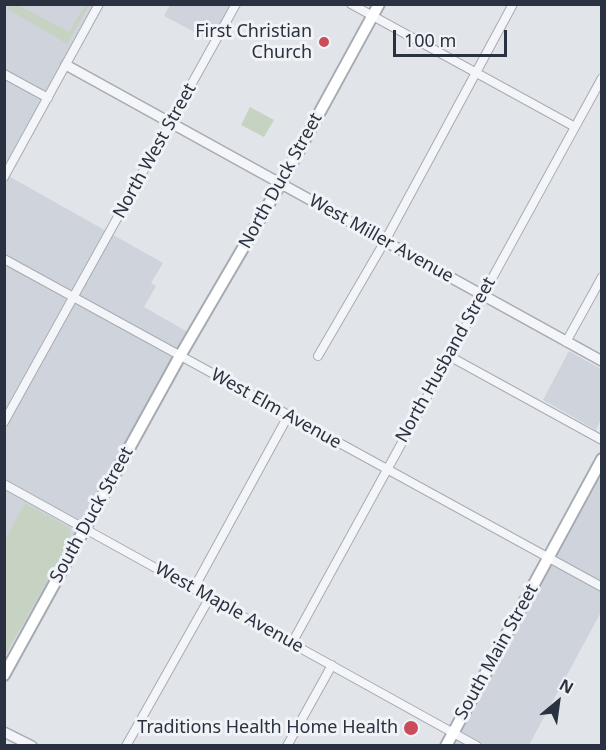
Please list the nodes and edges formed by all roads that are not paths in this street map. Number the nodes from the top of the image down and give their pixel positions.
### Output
1 (99, 4) edge
2 (236, 4) edge
3 (351, 4) edge
4 (379, 4) edge
5 (513, 4) edge
6 (372, 16) junction
7 (66, 65) junction
8 (476, 74) junction
9 (4, 75) edge
10 (602, 78) edge
11 (48, 98) junction
12 (170, 122) junction
13 (574, 127) junction
14 (4, 177) edge
15 (281, 183) junction
16 (385, 241) junction
17 (4, 259) edge
18 (602, 277) edge
19 (482, 295) junction
20 (73, 297) junction
21 (566, 342) junction
22 (180, 356) junction
23 (318, 356) dead end
24 (449, 356) junction
25 (602, 361) edge
26 (288, 416) junction
27 (4, 422) edge
28 (602, 440) edge
29 (602, 459) edge
30 (386, 470) junction
31 (4, 484) edge
32 (86, 528) junction
33 (547, 559) junction
34 (602, 587) edge
35 (194, 588) junction
36 (210, 597) junction
37 (292, 643) junction
38 (332, 665) junction
39 (4, 675) edge
40 (4, 732) edge
41 (453, 732) junction
42 (32, 746) edge
43 (126, 746) edge
44 (287, 746) edge
45 (446, 746) edge
46 (477, 746) edge

1 - 7 street
2 - 12 street, North West Street
3 - 6 street
4 - 6 main road, North Duck Street
5 - 8 street
6 - 8 street
6 - 15 main road, North Duck Street
7 - 11 street
7 - 12 street, West Miller Avenue
8 - 13 street
8 - 16 street
9 - 11 street
10 - 13 street, North Husband Street
11 - 14 street
12 - 15 street, West Miller Avenue
12 - 20 street, North West Street
13 - 19 street, North Husband Street
15 - 16 street, West Miller Avenue
15 - 22 main road, North Duck Street
16 - 19 street, West Miller Avenue
16 - 23 street
17 - 20 street, West Elm Avenue
18 - 21 street
19 - 21 street, West Miller Avenue
19 - 24 street, North Husband Street
20 - 22 street, West Elm Avenue
20 - 27 street, North West Street
21 - 25 street, West Miller Avenue
22 - 26 street, West Elm Avenue
22 - 32 main road, South Duck Street
24 - 28 street
24 - 30 street, North Husband Street
26 - 30 street, West Elm Avenue
26 - 35 street
29 - 33 main road, South Main Street
30 - 33 street, West Elm Avenue
30 - 37 street, North Husband Street
31 - 32 street, West Maple Avenue
32 - 35 street, West Maple Avenue
32 - 39 main road, South Duck Street
33 - 34 street, West Elm Avenue
33 - 41 main road, South Main Street
35 - 36 street, West Maple Avenue
36 - 37 street, West Maple Avenue
36 - 43 street
37 - 38 street, West Maple Avenue
38 - 41 street, West Maple Avenue
38 - 44 street
40 - 42 street
41 - 45 main road, South Main Street
41 - 46 street, West Maple Avenue

